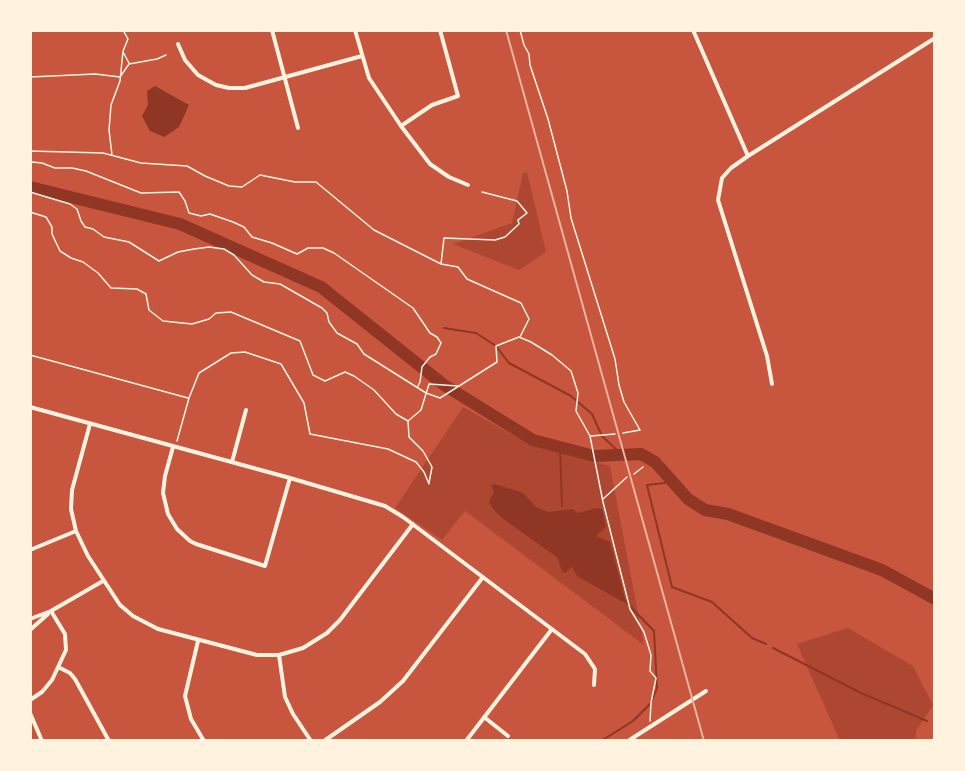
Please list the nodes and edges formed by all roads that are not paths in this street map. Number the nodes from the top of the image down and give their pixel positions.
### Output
1 (272, 30) edge
2 (355, 30) edge
3 (440, 30) edge
4 (693, 30) edge
5 (935, 38) edge
6 (178, 44) dead end
7 (362, 56) junction
8 (285, 78) junction
9 (401, 126) junction
10 (298, 128) dead end
11 (748, 156) junction
12 (468, 185) dead end
13 (772, 384) dead end
14 (30, 407) edge
15 (246, 410) dead end
16 (90, 423) junction
17 (173, 447) junction
18 (232, 462) junction
19 (290, 478) junction
20 (413, 524) junction
21 (76, 531) junction
22 (30, 550) edge
23 (483, 577) junction
24 (103, 581) junction
25 (51, 611) junction
26 (30, 619) edge
27 (552, 629) junction
28 (30, 630) edge
29 (198, 641) junction
30 (279, 655) junction
31 (60, 668) junction
32 (594, 686) dead end
33 (706, 692) dead end
34 (30, 700) edge
35 (30, 713) edge
36 (484, 717) junction
37 (508, 736) dead end
38 (42, 741) edge
39 (109, 741) edge
40 (204, 741) edge
41 (311, 741) edge
42 (324, 741) edge
43 (466, 741) edge
44 (628, 741) edge

1 - 8 street
2 - 7 street
3 - 9 street
4 - 11 street
5 - 11 street
6 - 8 street
7 - 8 street
7 - 9 street
8 - 10 street
9 - 12 street
11 - 13 street
14 - 16 street
15 - 18 street
16 - 17 street
16 - 21 street
17 - 18 street
17 - 19 street
18 - 19 street
19 - 20 street
20 - 23 street
20 - 30 street
21 - 22 street
21 - 24 street
23 - 27 street
23 - 42 street
24 - 25 street
24 - 29 street
25 - 26 street
25 - 28 street
25 - 31 street
27 - 32 street
27 - 36 street
29 - 30 street
29 - 40 street
30 - 41 street
31 - 34 street
31 - 39 street
33 - 44 street
35 - 38 street
36 - 37 street
36 - 43 street

